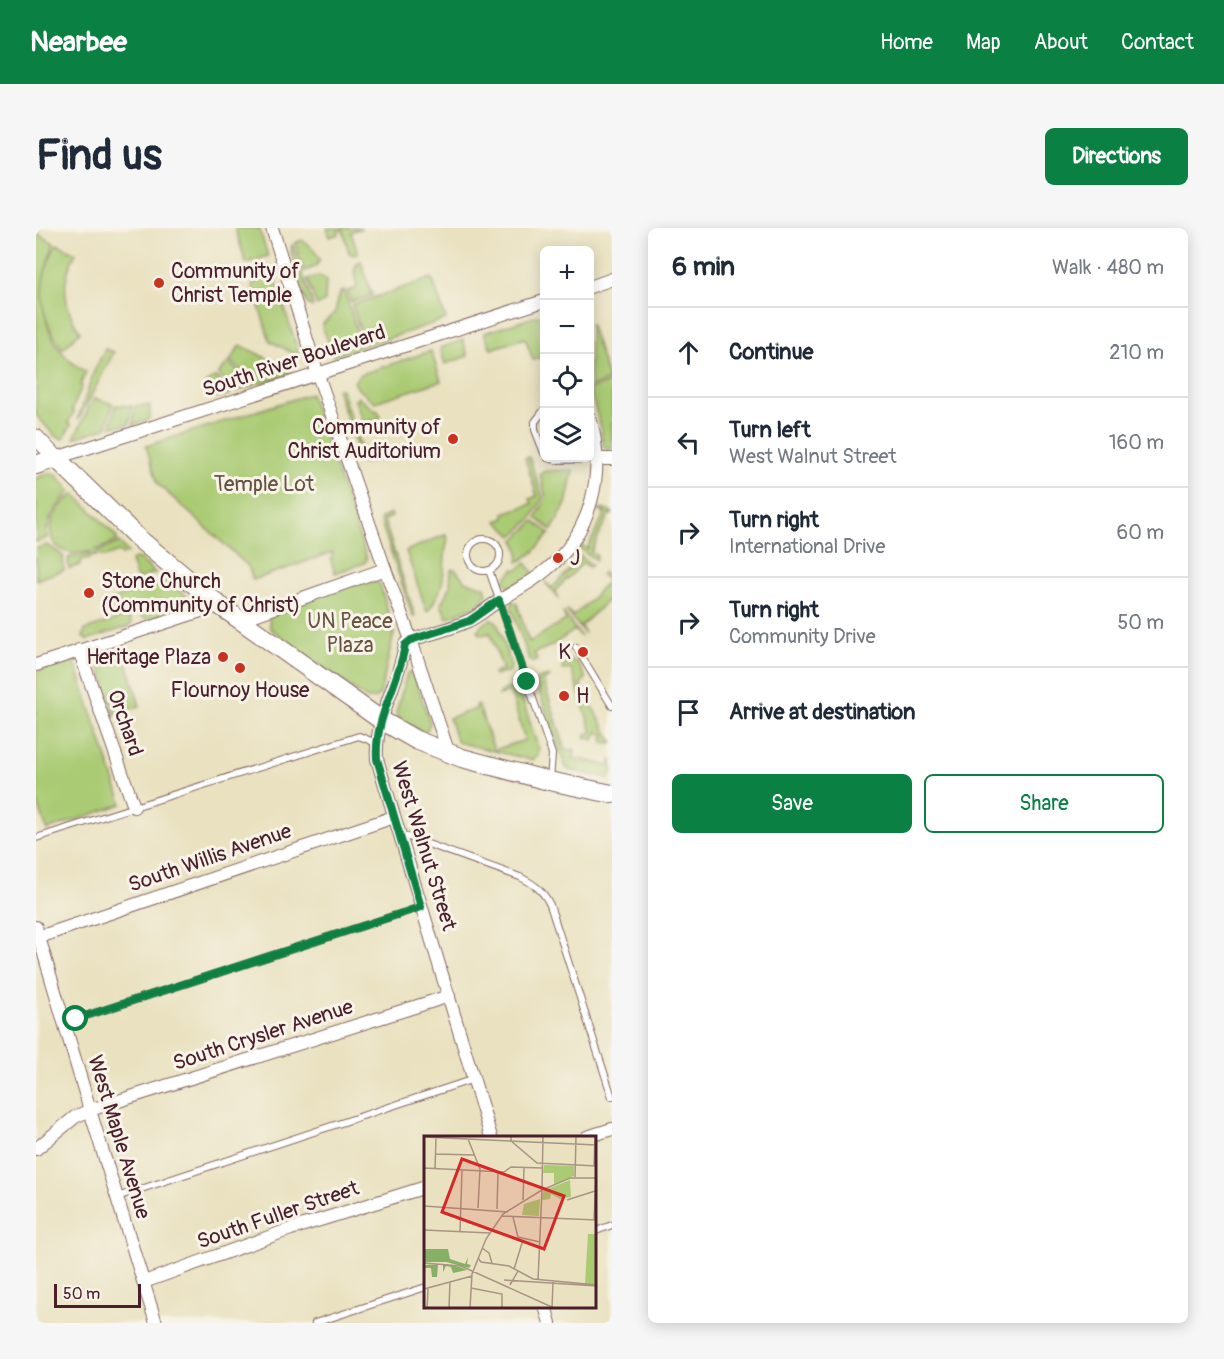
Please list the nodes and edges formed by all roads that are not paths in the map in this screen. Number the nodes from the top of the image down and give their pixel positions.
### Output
1 (272, 228) edge
2 (612, 279) edge
3 (594, 286) edge
4 (540, 302) edge
5 (318, 375) junction
6 (540, 415) edge
7 (594, 433) edge
8 (36, 436) edge
9 (540, 443) edge
10 (56, 458) junction
11 (594, 459) edge
12 (597, 459) junction
13 (612, 459) edge
14 (36, 465) edge
15 (385, 569) junction
16 (489, 570) junction
17 (499, 600) junction
18 (219, 604) junction
19 (240, 620) junction
20 (411, 640) junction
21 (576, 647) dead end
22 (79, 651) junction
23 (36, 665) edge
24 (612, 706) edge
25 (381, 720) junction
26 (376, 743) junction
27 (449, 754) junction
28 (549, 781) junction
29 (612, 794) edge
30 (134, 807) junction
31 (394, 817) junction
32 (399, 834) junction
33 (36, 838) edge
34 (421, 907) junction
35 (38, 932) edge
36 (448, 996) junction
37 (64, 1023) junction
38 (474, 1079) junction
39 (612, 1097) edge
40 (90, 1110) junction
41 (612, 1129) edge
42 (492, 1136) edge
43 (590, 1136) edge
44 (36, 1149) edge
45 (424, 1188) edge
46 (117, 1197) junction
47 (612, 1225) edge
48 (597, 1230) edge
49 (144, 1282) junction
50 (424, 1288) edge
51 (546, 1308) edge
52 (339, 1315) junction
53 (156, 1323) edge
54 (315, 1323) edge
55 (341, 1323) edge
56 (550, 1323) edge

1 - 5 street
2 - 3 street
4 - 5 street, South River Boulevard
5 - 10 street, South River Boulevard
5 - 15 street
6 - 9 lane
7 - 12 street
8 - 10 street
10 - 14 main road
10 - 18 main road
11 - 12 lane
12 - 13 street
12 - 17 street
15 - 19 street
15 - 20 street
16 - 16 lane
16 - 17 lane
17 - 20 street
17 - 28 lane
18 - 19 main road
18 - 22 street
19 - 25 main road
20 - 25 street, West Walnut Street
20 - 27 street
21 - 24 lane
22 - 23 street
22 - 30 street, Orchard
25 - 26 street, West Walnut Street
25 - 27 main road
26 - 30 lane
26 - 31 street, West Walnut Street
27 - 28 main road
28 - 29 main road
30 - 33 lane
31 - 32 street, West Walnut Street
31 - 35 street, South Willis Avenue
32 - 34 street, West Walnut Street
32 - 39 lane
34 - 36 street, West Walnut Street
34 - 37 lane
35 - 37 street, West Maple Avenue
36 - 38 street, West Walnut Street
36 - 40 street, South Crysler Avenue
37 - 40 street, West Maple Avenue
38 - 42 street, West Walnut Street
38 - 46 lane
40 - 44 street, South Crysler Avenue
40 - 46 street, West Maple Avenue
41 - 43 street
45 - 49 street, South Fuller Street
46 - 49 street, West Maple Avenue
47 - 48 lane
49 - 53 street, West Maple Avenue
50 - 52 lane
51 - 56 street
52 - 54 lane
52 - 55 lane

